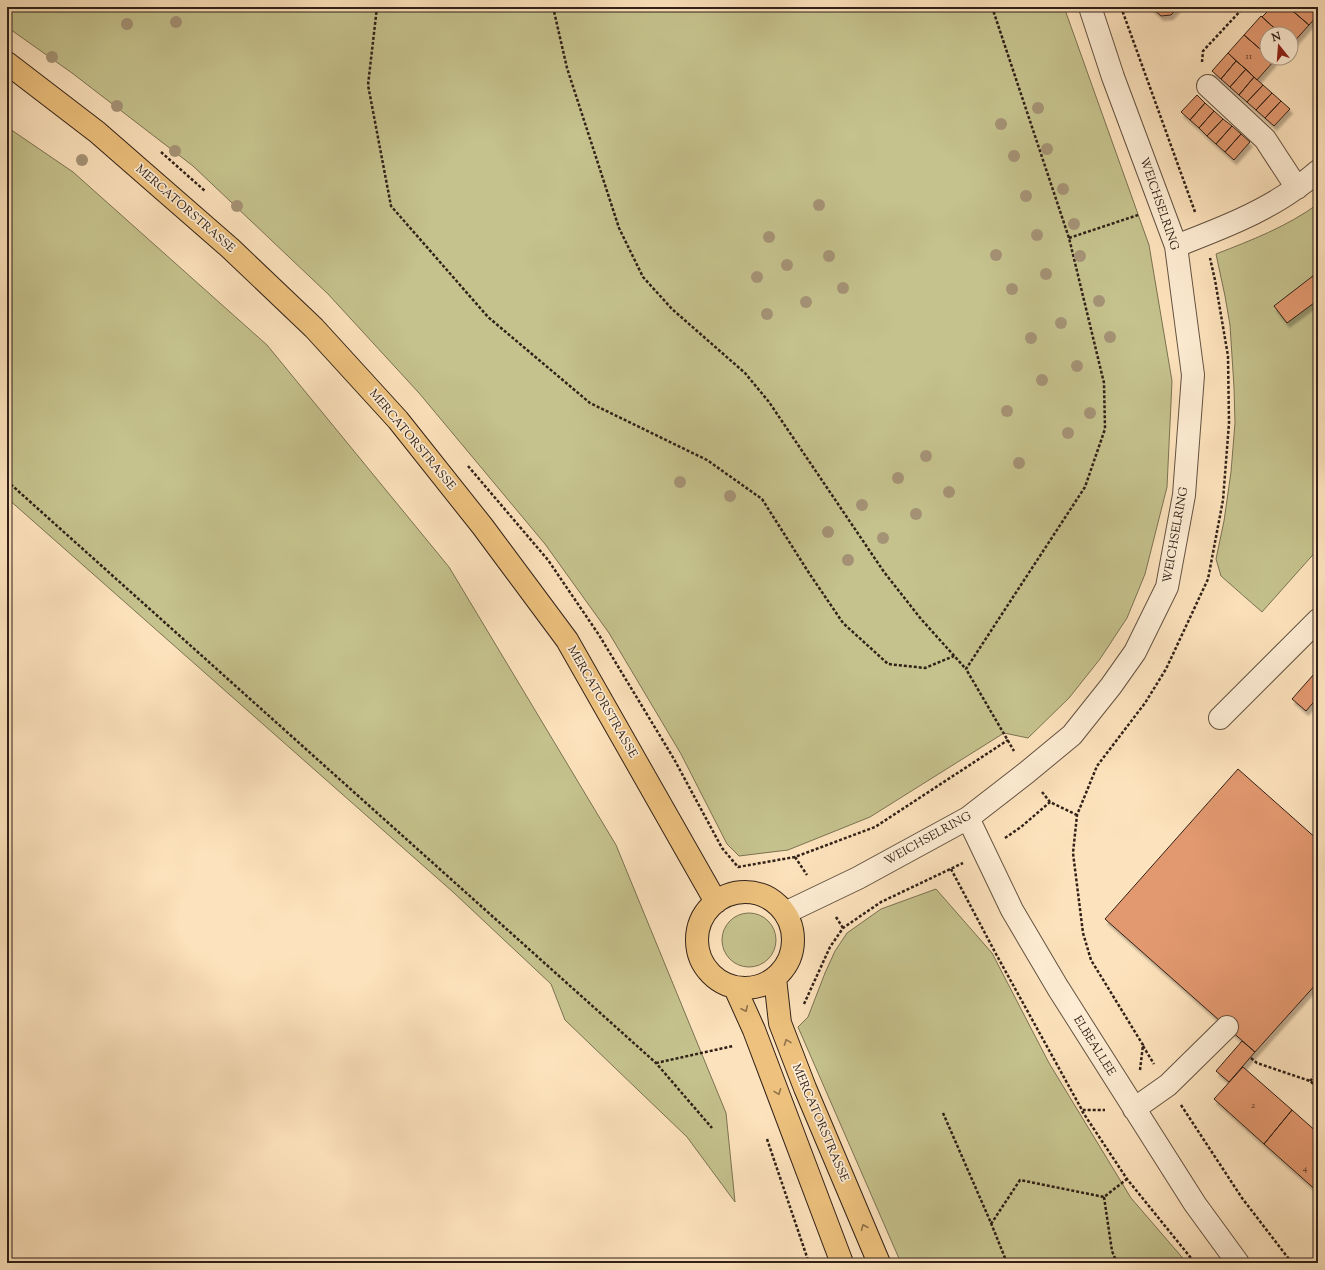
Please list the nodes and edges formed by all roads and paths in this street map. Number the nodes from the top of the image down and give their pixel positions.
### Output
1 (377, 7) edge
2 (553, 7) edge
3 (992, 7) edge
4 (1090, 7) edge
5 (1121, 7) edge
6 (1244, 7) edge
7 (7, 63) edge
8 (1208, 86) joint
9 (1318, 171) edge
10 (1297, 188) junction
11 (1190, 196) junction
12 (1162, 208) junction
13 (1204, 235) junction
14 (1069, 238) junction
15 (1176, 246) junction
16 (7, 481) edge
17 (1318, 620) edge
18 (954, 656) junction
19 (966, 669) junction
20 (1220, 718) dead end
21 (1050, 802) dead end
22 (968, 818) junction
23 (738, 867) dead end
24 (716, 902) junction
25 (785, 913) junction
26 (843, 928) dead end
27 (774, 978) junction
28 (735, 988) junction
29 (1227, 1027) dead end
30 (737, 1045) dead end
31 (1251, 1058) dead end
32 (656, 1063) junction
33 (1318, 1072) edge
34 (1310, 1081) junction
35 (1168, 1086) junction
36 (1318, 1088) edge
37 (1082, 1110) junction
38 (1134, 1110) junction
39 (943, 1113) dead end
40 (712, 1128) dead end
41 (766, 1137) dead end
42 (1127, 1179) junction
43 (1104, 1197) junction
44 (991, 1224) junction
45 (809, 1263) edge
46 (842, 1263) edge
47 (879, 1263) edge
48 (1007, 1263) edge
49 (1117, 1263) edge
50 (1195, 1263) edge
51 (1238, 1263) edge
52 (1292, 1263) edge

1 - 18 path
2 - 18 path
3 - 14 path
4 - 12 street, WEICHSELRING
5 - 11 path
6 - 8 path
7 - 24 main road, MERCATORSTRASSE
8 - 10 street
9 - 10 street
10 - 13 street
11 - 12 path
11 - 13 path
12 - 14 path
12 - 15 street, WEICHSELRING
13 - 15 street
14 - 19 path
15 - 22 street, WEICHSELRING
16 - 32 path
17 - 20 street
18 - 19 path
19 - 23 path
21 - 38 path
22 - 25 street, WEICHSELRING
22 - 38 street, ELBEALLEE
24 - 25 main road
24 - 28 main road
25 - 27 main road
26 - 37 path
27 - 28 main road
47 -> 27 main road, MERCATORSTRASSE
28 -> 46 main road
29 - 35 street
30 - 32 path
31 - 34 path
32 - 40 path
33 - 34 path
34 - 36 path
35 - 38 street
35 - 52 path
37 - 38 path
37 - 42 path
38 - 51 street, ELBEALLEE
39 - 44 path
41 - 45 path
42 - 43 path
42 - 50 path
43 - 44 path
43 - 49 path
44 - 48 path

